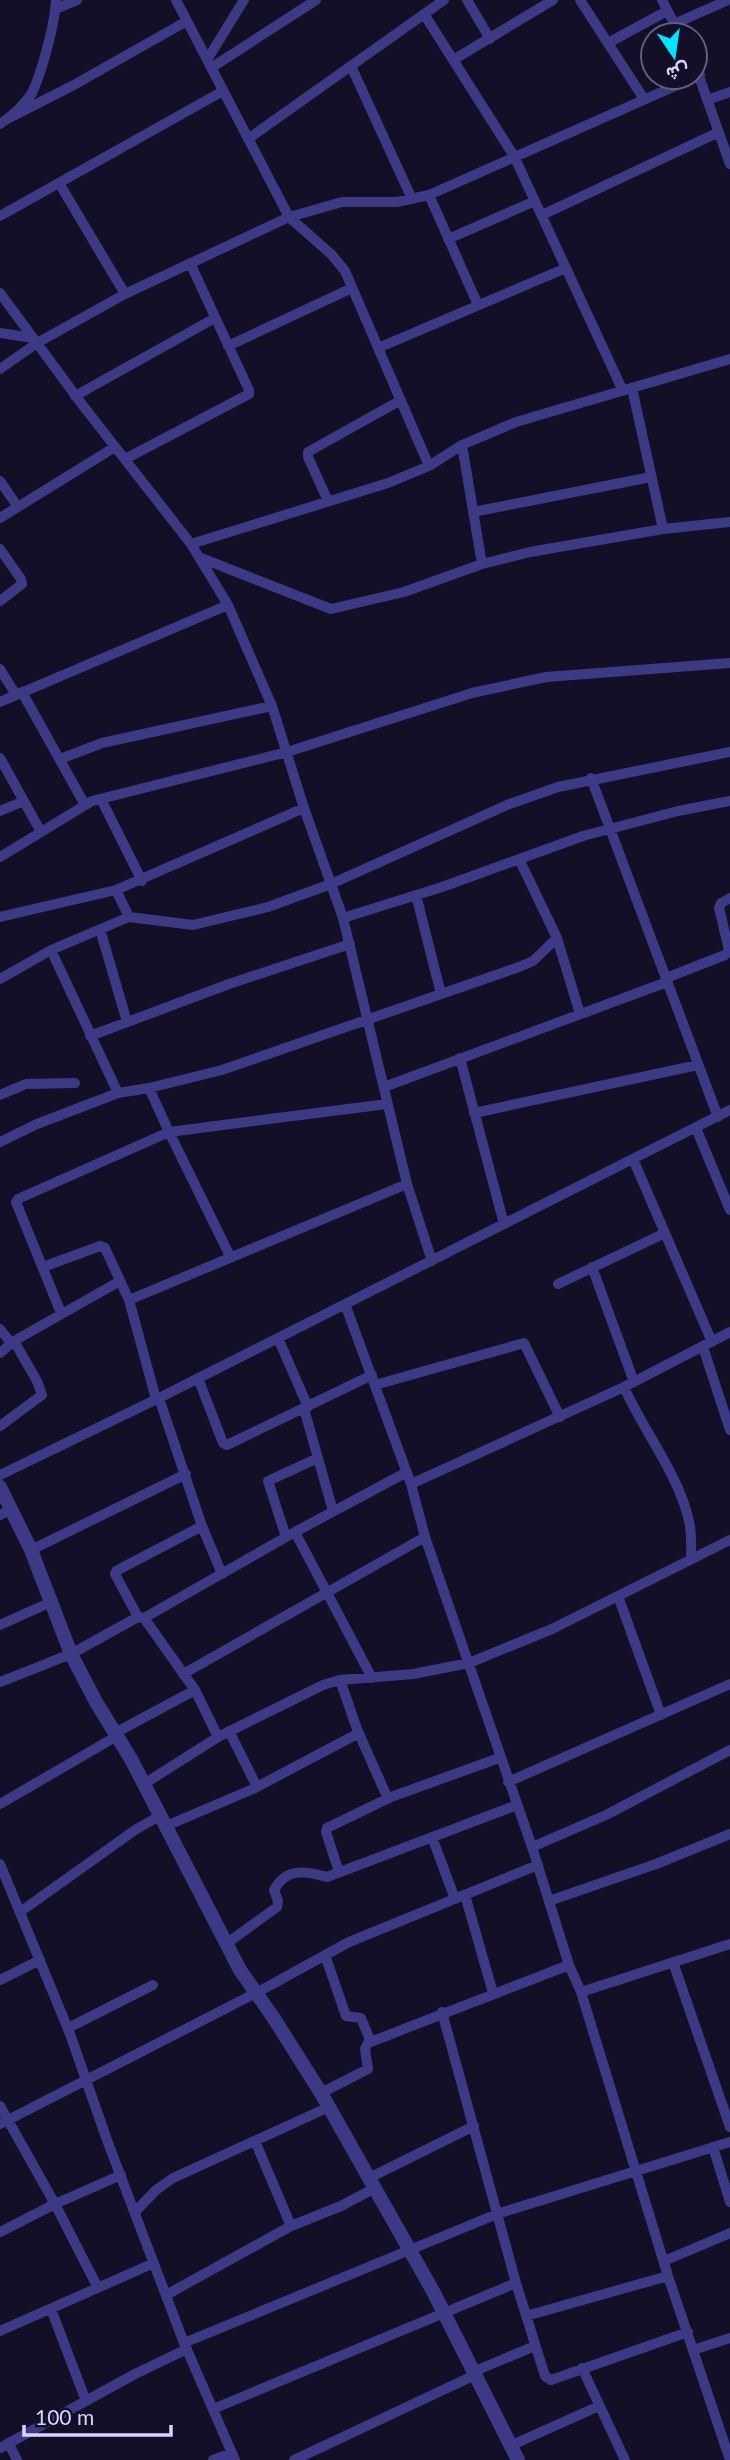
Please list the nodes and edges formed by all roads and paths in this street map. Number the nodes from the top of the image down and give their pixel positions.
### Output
1 (77, 0) edge
2 (176, 0) edge
3 (244, 0) edge
4 (316, 0) edge
5 (444, 0) edge
6 (467, 0) edge
7 (553, 0) edge
8 (580, 0) edge
9 (662, 0) edge
10 (728, 3) edge
11 (55, 5) edge
12 (667, 11) junction
13 (424, 14) junction
14 (187, 21) junction
15 (672, 21) edge
16 (682, 21) edge
17 (490, 39) junction
18 (608, 43) junction
19 (453, 60) junction
20 (209, 64) junction
21 (351, 66) junction
22 (223, 91) junction
23 (659, 91) edge
24 (704, 91) edge
25 (730, 92) edge
26 (644, 99) junction
27 (707, 100) junction
28 (4, 122) edge
29 (717, 132) junction
30 (248, 139) junction
31 (514, 156) junction
32 (730, 164) edge
33 (59, 183) junction
34 (429, 195) junction
35 (412, 200) junction
36 (535, 201) junction
37 (542, 215) junction
38 (0, 216) edge
39 (289, 217) junction
40 (448, 239) junction
41 (190, 263) junction
42 (566, 268) junction
43 (352, 288) junction
44 (0, 293) edge
45 (125, 294) junction
46 (478, 305) junction
47 (215, 318) junction
48 (0, 333) edge
49 (35, 340) junction
50 (228, 345) junction
51 (378, 348) junction
52 (730, 359) edge
53 (0, 369) edge
54 (627, 390) junction
55 (75, 396) junction
56 (401, 400) junction
57 (462, 445) junction
58 (114, 447) junction
59 (125, 459) junction
60 (429, 466) junction
61 (651, 477) junction
62 (0, 481) edge
63 (328, 501) junction
64 (18, 507) junction
65 (473, 512) junction
66 (0, 518) edge
67 (730, 522) edge
68 (663, 529) junction
69 (191, 544) junction
70 (0, 549) edge
71 (201, 558) junction
72 (482, 564) junction
73 (0, 601) edge
74 (229, 605) junction
75 (730, 663) edge
76 (0, 669) edge
77 (19, 693) junction
78 (0, 702) edge
79 (272, 706) junction
80 (287, 751) junction
81 (730, 752) edge
82 (0, 758) edge
83 (60, 759) junction
84 (592, 778) junction
85 (101, 799) junction
86 (24, 801) junction
87 (730, 802) edge
88 (85, 805) junction
89 (304, 808) junction
90 (0, 811) edge
91 (610, 829) junction
92 (41, 832) junction
93 (0, 857) edge
94 (519, 859) junction
95 (142, 881) junction
96 (331, 884) junction
97 (116, 890) junction
98 (416, 895) junction
99 (730, 898) edge
100 (0, 917) edge
101 (129, 917) junction
102 (343, 918) junction
103 (100, 929) junction
104 (557, 938) junction
105 (350, 944) junction
106 (51, 950) junction
107 (0, 979) edge
108 (666, 980) junction
109 (441, 994) junction
110 (580, 1014) junction
111 (368, 1018) junction
112 (127, 1022) junction
113 (90, 1036) junction
114 (460, 1058) junction
115 (698, 1065) junction
116 (0, 1082) edge
117 (75, 1083) dead end
118 (384, 1087) junction
119 (12, 1088) junction
120 (149, 1088) junction
121 (118, 1093) junction
122 (0, 1095) edge
123 (387, 1104) junction
124 (730, 1110) edge
125 (474, 1114) junction
126 (718, 1116) junction
127 (696, 1128) junction
128 (169, 1132) junction
129 (0, 1142) edge
130 (633, 1159) junction
131 (407, 1184) junction
132 (730, 1210) edge
133 (504, 1224) junction
134 (665, 1233) junction
135 (230, 1256) junction
136 (432, 1261) junction
137 (43, 1267) junction
138 (592, 1267) junction
139 (120, 1281) junction
140 (558, 1284) dead end
141 (129, 1300) junction
142 (345, 1304) junction
143 (61, 1313) junction
144 (0, 1329) edge
145 (730, 1332) edge
146 (278, 1338) junction
147 (12, 1342) junction
148 (708, 1344) junction
149 (0, 1353) edge
150 (198, 1378) junction
151 (374, 1380) junction
152 (629, 1385) junction
153 (157, 1399) junction
154 (306, 1408) junction
155 (559, 1416) junction
156 (0, 1426) edge
157 (730, 1430) edge
158 (318, 1458) junction
159 (407, 1472) junction
160 (186, 1474) junction
161 (0, 1475) edge
162 (411, 1484) junction
163 (0, 1488) edge
164 (333, 1511) junction
165 (5, 1512) edge
166 (202, 1526) junction
167 (290, 1535) junction
168 (425, 1537) junction
169 (730, 1541) edge
170 (30, 1550) junction
171 (691, 1559) junction
172 (222, 1574) junction
173 (327, 1591) junction
174 (618, 1596) junction
175 (51, 1602) junction
176 (141, 1618) junction
177 (0, 1625) edge
178 (71, 1654) junction
179 (469, 1663) junction
180 (183, 1674) junction
181 (372, 1678) junction
182 (340, 1680) junction
183 (0, 1682) edge
184 (730, 1684) edge
185 (195, 1690) junction
186 (661, 1714) junction
187 (229, 1731) junction
188 (359, 1733) junction
189 (116, 1735) junction
190 (218, 1737) junction
191 (730, 1750) edge
192 (499, 1758) junction
193 (508, 1782) junction
194 (144, 1784) junction
195 (257, 1787) junction
196 (387, 1799) junction
197 (0, 1804) edge
198 (517, 1805) junction
199 (163, 1821) junction
200 (730, 1834) edge
201 (432, 1837) junction
202 (532, 1847) junction
203 (0, 1864) edge
204 (538, 1865) junction
205 (340, 1872) junction
206 (460, 1897) junction
207 (549, 1901) junction
208 (20, 1912) junction
209 (226, 1944) junction
210 (730, 1944) edge
211 (325, 1955) junction
212 (40, 1960) junction
213 (673, 1962) junction
214 (569, 1965) junction
215 (0, 1980) edge
216 (153, 1985) dead end
217 (581, 1992) junction
218 (256, 1993) junction
219 (493, 1993) junction
220 (442, 2012) junction
221 (68, 2028) junction
222 (371, 2042) junction
223 (86, 2080) junction
224 (321, 2093) junction
225 (0, 2106) edge
226 (329, 2107) junction
227 (4, 2122) edge
228 (474, 2126) junction
229 (730, 2127) edge
230 (255, 2141) junction
231 (730, 2142) edge
232 (713, 2147) junction
233 (637, 2169) junction
234 (121, 2175) junction
235 (372, 2183) junction
236 (730, 2202) edge
237 (55, 2204) junction
238 (135, 2212) junction
239 (497, 2214) junction
240 (292, 2227) junction
241 (0, 2232) edge
242 (730, 2233) edge
243 (409, 2249) junction
244 (664, 2261) junction
245 (154, 2263) junction
246 (668, 2276) junction
247 (516, 2283) junction
248 (98, 2288) junction
249 (166, 2295) junction
250 (51, 2309) junction
251 (444, 2311) junction
252 (526, 2316) junction
253 (0, 2331) edge
254 (688, 2332) junction
255 (730, 2338) edge
256 (186, 2346) junction
257 (535, 2346) junction
258 (693, 2350) junction
259 (582, 2368) junction
260 (476, 2373) junction
261 (86, 2401) junction
262 (599, 2406) junction
263 (213, 2409) junction
264 (512, 2445) junction
265 (4, 2446) edge
266 (233, 2456) edge
267 (17, 2460) edge
268 (213, 2460) edge
269 (294, 2460) edge
270 (518, 2460) edge
271 (625, 2460) edge
272 (730, 2460) edge

1 - 11 street
2 - 14 street
3 - 20 street
4 - 20 street
5 - 13 street
6 - 17 street
7 - 17 street
8 - 18 street
9 - 12 street
10 - 16 street
11 - 28 street
12 - 15 street
12 - 18 street
13 - 19 street
13 - 21 street
14 - 20 street
14 - 28 street
17 - 19 street
18 - 26 street
19 - 31 street
20 - 22 street
21 - 30 street
21 - 35 street
22 - 30 street
22 - 33 street
23 - 26 street
24 - 27 street
25 - 27 street
26 - 31 street
27 - 29 street
29 - 32 street
29 - 37 street
30 - 39 street
31 - 34 street
31 - 36 street
33 - 38 street
33 - 45 street
34 - 35 street
34 - 40 street
35 - 39 street
36 - 37 street
36 - 40 street
37 - 42 street
39 - 41 street
39 - 43 street
40 - 46 street
41 - 45 street
41 - 47 street
42 - 46 street
42 - 54 street
43 - 50 street
43 - 51 street
44 - 49 street
45 - 49 street
46 - 51 street
47 - 50 street
47 - 55 street
48 - 49 street
49 - 53 street
49 - 55 street
50 - 59 street
51 - 56 street
52 - 54 street
54 - 57 street
54 - 61 street
55 - 58 street
56 - 60 street
56 - 63 street
57 - 60 street
57 - 65 street
58 - 59 street
58 - 64 street
59 - 69 street
60 - 63 street
61 - 65 street
61 - 68 street
62 - 64 street
63 - 69 street
64 - 66 street
65 - 72 street
67 - 68 street
68 - 72 street
69 - 71 street
70 - 73 street
71 - 72 street
71 - 74 street
74 - 77 street
74 - 79 street
75 - 80 street
76 - 77 street
77 - 78 street
77 - 83 street
79 - 80 street
79 - 83 street
80 - 85 street
80 - 89 street
81 - 84 street
82 - 86 street
83 - 88 street
84 - 91 street
84 - 96 street
85 - 88 street
85 - 95 street
86 - 90 street
86 - 92 street
87 - 91 street
88 - 92 street
89 - 95 street
89 - 96 street
91 - 94 street
91 - 108 street
92 - 93 street
94 - 98 street
94 - 104 street
95 - 97 street
96 - 101 street
96 - 102 street
97 - 100 street
97 - 101 street
98 - 102 street
98 - 109 street
99 - 108 street
101 - 103 street
102 - 105 street
103 - 106 street
103 - 112 street
104 - 109 street
104 - 110 street
105 - 111 street
105 - 112 street
106 - 107 street
106 - 113 street
108 - 110 street
108 - 115 street
109 - 111 street
110 - 114 street
111 - 118 street
111 - 120 street
112 - 113 street
113 - 121 street
114 - 118 street
114 - 125 street
115 - 125 street
115 - 126 street
116 - 119 street
117 - 119 street
118 - 123 street
119 - 122 street
120 - 121 street
120 - 128 street
121 - 129 street
123 - 128 street
123 - 131 street
124 - 126 street
125 - 133 street
126 - 127 street
127 - 130 street
127 - 132 street
128 - 135 street
128 - 137 street
130 - 133 street
130 - 134 street
131 - 135 street
131 - 136 street
133 - 136 street
134 - 138 street
134 - 148 street
135 - 141 street
136 - 142 street
137 - 139 street
137 - 143 street
138 - 140 street
138 - 152 street
139 - 141 street
139 - 143 street
141 - 153 street
142 - 146 street
142 - 151 street
143 - 147 street
144 - 147 street
145 - 148 street
146 - 150 street
146 - 154 street
147 - 149 street
147 - 156 street
148 - 152 street
148 - 157 street
150 - 153 street
150 - 154 street
151 - 154 street
151 - 155 street
151 - 159 street
152 - 155 street
152 - 171 street
153 - 160 street
153 - 161 street
154 - 158 street
155 - 162 street
158 - 164 street
158 - 167 street
159 - 162 street
159 - 164 street
160 - 166 street
160 - 170 street
162 - 168 street
163 - 165 street
164 - 167 street
165 - 170 street
166 - 172 street
166 - 176 street
167 - 172 street
167 - 173 street
168 - 173 street
168 - 179 street
169 - 171 street
170 - 175 street
171 - 174 street
172 - 176 street
173 - 180 street
173 - 181 street
174 - 179 street
174 - 186 street
175 - 177 street
175 - 178 street
176 - 178 street
176 - 180 street
178 - 183 street
178 - 189 street
179 - 181 street
179 - 192 street
180 - 185 street
181 - 182 street
182 - 187 street
182 - 188 street
184 - 186 street
185 - 189 street
185 - 190 street
186 - 193 street
187 - 190 street
187 - 195 street
188 - 195 street
188 - 196 street
189 - 194 street
189 - 197 street
190 - 194 street
191 - 202 street
192 - 193 street
192 - 196 street
193 - 198 street
194 - 199 street
195 - 199 street
196 - 205 street
198 - 201 street
198 - 202 street
199 - 208 street
199 - 209 street
200 - 207 street
201 - 205 street
201 - 206 street
202 - 204 street
203 - 208 street
204 - 206 street
204 - 207 street
205 - 209 street
206 - 211 street
206 - 219 street
207 - 214 street
208 - 212 street
209 - 218 street
210 - 213 street
211 - 218 street
211 - 222 street
212 - 215 street
212 - 221 street
213 - 217 street
213 - 229 street
214 - 217 street
214 - 219 street
216 - 221 street
217 - 233 street
218 - 223 street
218 - 224 street
219 - 220 street
220 - 222 street
220 - 228 street
221 - 223 street
222 - 224 street
223 - 227 street
223 - 234 street
224 - 226 street
225 - 227 street
226 - 230 street
226 - 235 street
227 - 237 street
228 - 235 street
228 - 239 street
230 - 238 street
230 - 240 street
231 - 232 street
232 - 233 street
232 - 236 street
233 - 239 street
233 - 244 street
234 - 237 street
234 - 238 street
235 - 240 street
235 - 243 street
237 - 241 street
237 - 248 street
238 - 245 street
239 - 243 street
239 - 247 street
240 - 249 street
242 - 244 street
243 - 251 street
243 - 256 street
244 - 246 street
245 - 248 street
245 - 249 street
246 - 252 street
246 - 254 street
247 - 251 street
247 - 252 street
248 - 250 street
249 - 256 street
250 - 253 street
250 - 261 street
251 - 260 street
251 - 263 street
252 - 257 street
254 - 258 street
254 - 259 street
255 - 258 street
256 - 261 street
256 - 263 street
257 - 259 street
257 - 260 street
258 - 272 street
259 - 262 street
260 - 264 street
260 - 269 street
261 - 265 street
262 - 264 street
262 - 271 street
263 - 266 street
264 - 270 street
265 - 267 street
266 - 268 street

